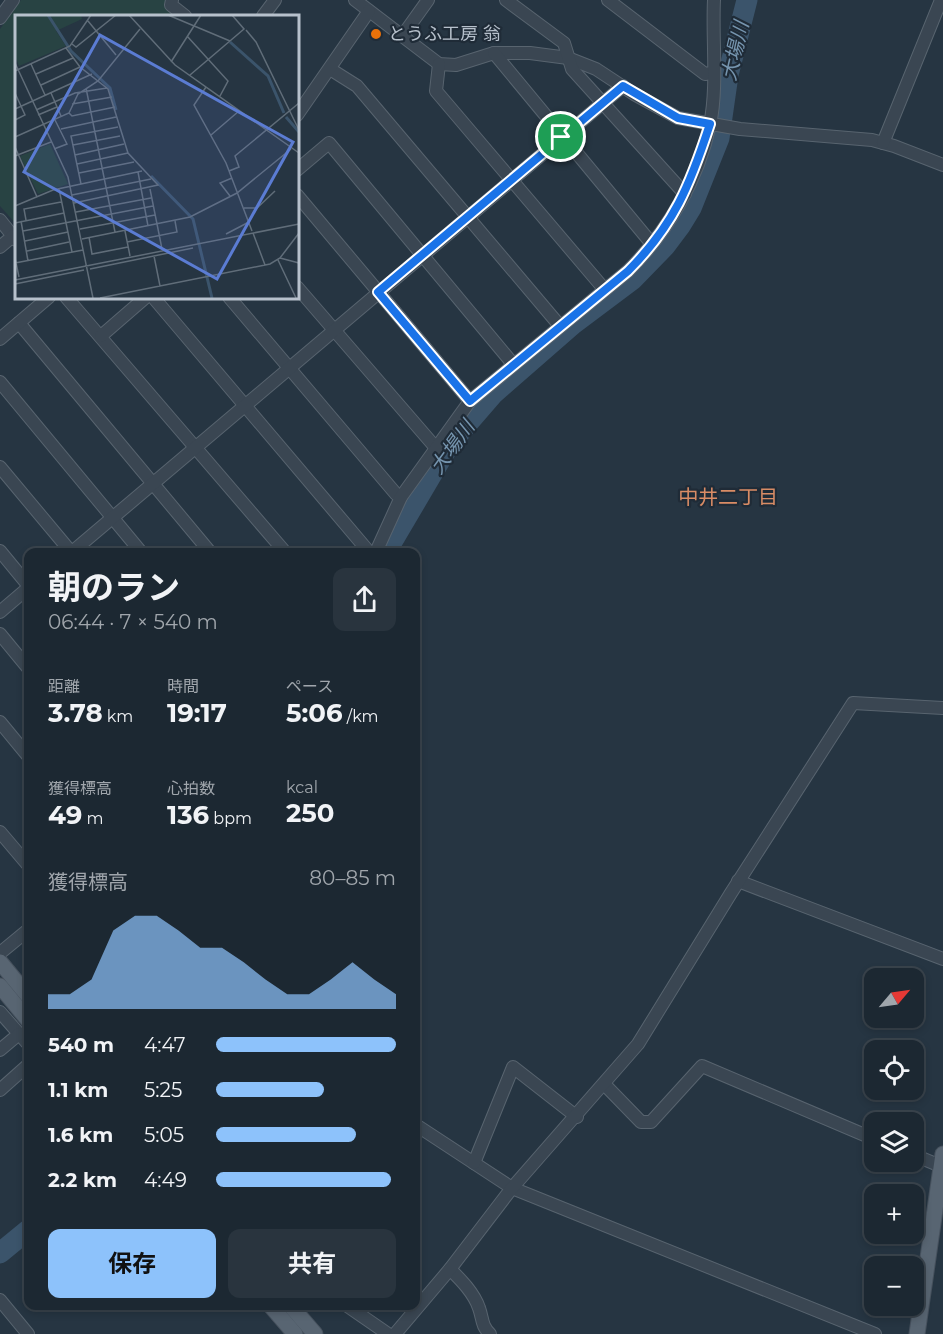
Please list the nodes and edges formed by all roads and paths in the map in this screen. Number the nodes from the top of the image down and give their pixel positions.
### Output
1 (13, 0) edge
2 (172, 0) edge
3 (275, 0) edge
4 (355, 0) edge
5 (428, 0) edge
6 (506, 0) edge
7 (608, 0) edge
8 (714, 0) edge
9 (941, 0) edge
10 (369, 11) junction
11 (184, 15) edge
12 (264, 15) edge
13 (0, 18) edge
14 (403, 35) junction
15 (494, 53) junction
16 (568, 58) junction
17 (439, 64) junction
18 (330, 69) junction
19 (712, 73) junction
20 (623, 86) junction
21 (604, 101) junction
22 (298, 114) edge
23 (718, 125) junction
24 (561, 137) junction
25 (883, 143) junction
26 (943, 165) edge
27 (298, 169) edge
28 (512, 179) junction
29 (685, 194) junction
30 (298, 196) edge
31 (467, 216) junction
32 (0, 220) edge
33 (15, 238) edge
34 (652, 244) junction
35 (0, 247) edge
36 (423, 254) junction
37 (298, 288) edge
38 (605, 290) junction
39 (378, 292) junction
40 (48, 298) edge
41 (67, 298) edge
42 (145, 298) edge
43 (154, 298) edge
44 (230, 298) edge
45 (19, 323) junction
46 (560, 326) junction
47 (334, 330) junction
48 (101, 336) junction
49 (0, 339) edge
50 (513, 364) junction
51 (289, 368) junction
52 (0, 382) edge
53 (470, 401) junction
54 (245, 406) junction
55 (195, 448) junction
56 (436, 448) junction
57 (0, 467) edge
58 (153, 485) junction
59 (401, 497) junction
60 (113, 518) junction
61 (69, 548) edge
62 (77, 548) edge
63 (138, 548) edge
64 (207, 548) edge
65 (282, 548) edge
66 (366, 548) edge
67 (378, 548) edge
68 (0, 551) edge
69 (24, 581) edge
70 (24, 590) edge
71 (0, 612) edge
72 (0, 634) edge
73 (24, 663) edge
74 (943, 708) edge
75 (0, 722) edge
76 (24, 751) edge
77 (0, 832) edge
78 (24, 860) edge
79 (738, 881) junction
80 (24, 933) edge
81 (0, 953) edge
82 (943, 959) edge
83 (0, 962) edge
84 (0, 986) edge
85 (24, 991) edge
86 (0, 1012) edge
87 (24, 1015) edge
88 (19, 1034) junction
89 (24, 1040) edge
90 (0, 1050) edge
91 (24, 1069) edge
92 (605, 1085) junction
93 (0, 1090) edge
94 (577, 1117) junction
95 (420, 1128) edge
96 (864, 1135) edge
97 (924, 1158) edge
98 (474, 1163) junction
99 (943, 1163) edge
100 (512, 1188) junction
101 (450, 1269) junction
102 (0, 1300) edge
103 (420, 1304) edge
104 (274, 1310) edge
105 (294, 1310) edge
106 (353, 1310) edge
107 (415, 1310) edge
108 (28, 1334) edge
109 (295, 1334) edge
110 (315, 1334) edge
111 (388, 1334) edge
112 (395, 1334) edge
113 (490, 1334) edge
114 (875, 1334) edge
115 (917, 1334) edge

1 - 13 street
2 - 11 street
3 - 12 street
4 - 10 street
5 - 14 street
6 - 16 street
7 - 19 street
8 - 19 street
9 - 25 street
10 - 14 street
10 - 18 street
14 - 17 street
15 - 16 street
15 - 17 street
15 - 24 street
16 - 20 street
16 - 21 street
17 - 28 street
18 - 22 street
18 - 31 street
19 - 23 street
20 - 21 street
20 - 23 street
21 - 24 street
21 - 29 street
23 - 25 street
23 - 29 street
24 - 28 street
24 - 34 street
25 - 26 street
27 - 36 street
28 - 31 street
28 - 38 street
29 - 34 street
30 - 39 street
31 - 36 street
31 - 46 street
32 - 33 street
33 - 35 street
34 - 38 street
36 - 39 street
36 - 50 street
37 - 47 street
38 - 46 street
39 - 47 street
39 - 53 street
40 - 45 street
41 - 48 street
42 - 48 street
43 - 54 street
44 - 51 street
45 - 49 street
45 - 58 street
46 - 50 street
47 - 51 street
47 - 56 street
48 - 55 street
50 - 53 street
51 - 54 street
51 - 59 street
52 - 60 street
53 - 56 street
54 - 55 street
54 - 66 street
55 - 58 street
55 - 65 street
56 - 59 street
57 - 61 street
58 - 60 street
58 - 64 street
59 - 67 street
60 - 62 street
60 - 63 street
68 - 69 street
70 - 71 street
72 - 73 street
74 - 79 street
75 - 76 street
77 - 78 street
79 - 82 street
79 - 92 street
80 - 81 street
83 - 85 main road
84 - 87 main road
86 - 88 street
88 - 89 street
88 - 90 street
91 - 93 street
92 - 94 street
92 - 96 street
94 - 98 street
94 - 100 street
95 - 98 street
97 - 99 street
98 - 100 street
99 - 115 main road
100 - 101 street
100 - 114 street
101 - 103 street
101 - 113 street
102 - 108 street
104 - 109 main road
105 - 110 main road
106 - 111 street
107 - 112 street

